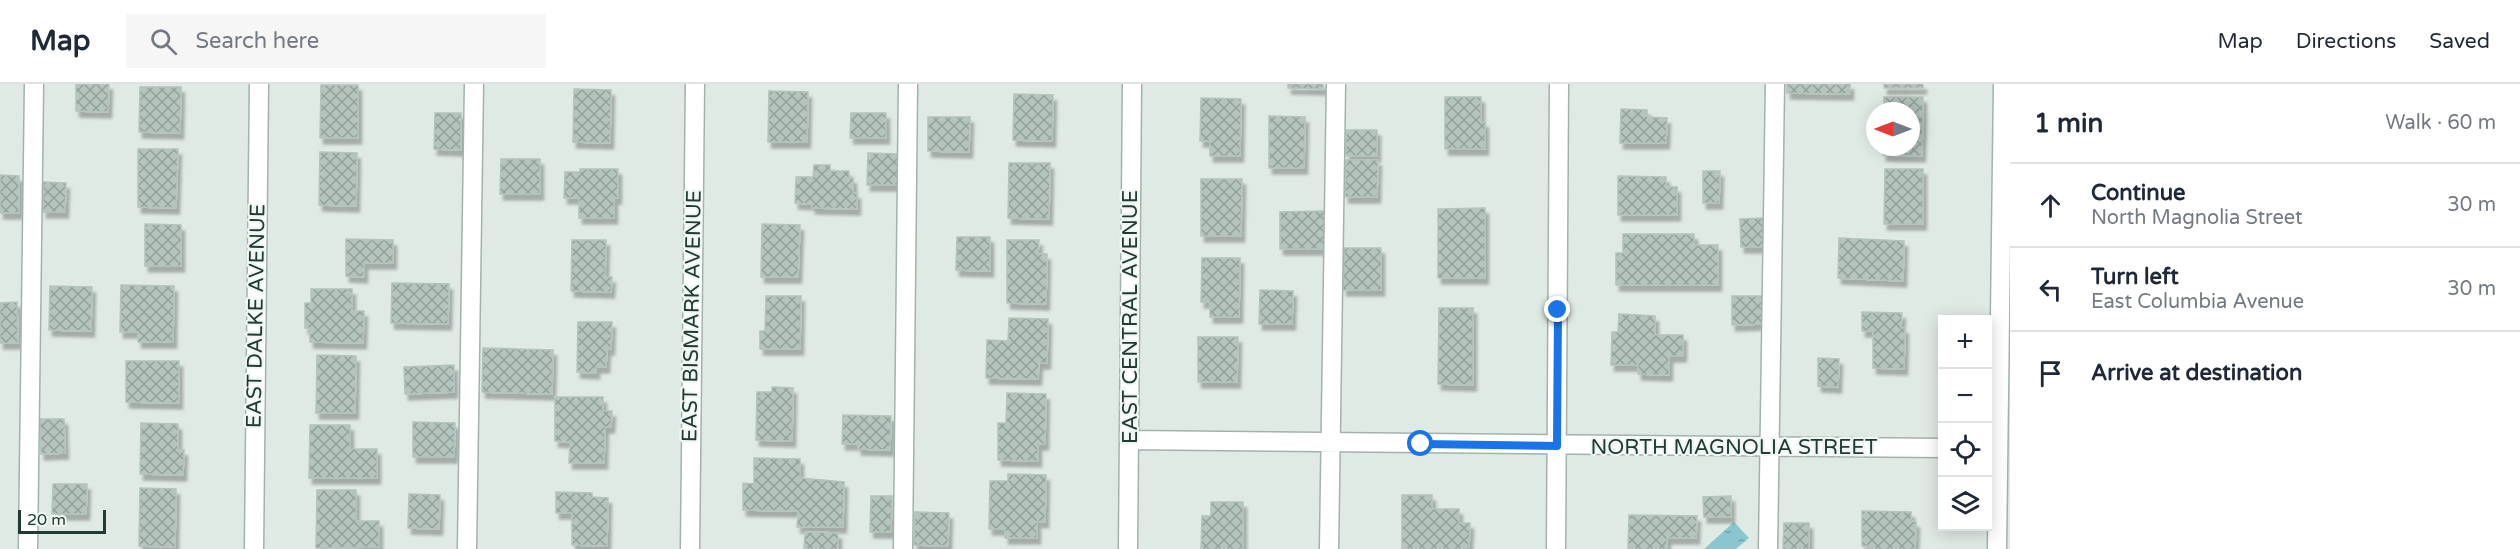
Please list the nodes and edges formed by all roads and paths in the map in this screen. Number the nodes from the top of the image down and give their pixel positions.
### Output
1 (34, 84) edge
2 (259, 84) edge
3 (474, 84) edge
4 (695, 84) edge
5 (908, 84) edge
6 (1132, 84) edge
7 (1336, 84) edge
8 (1559, 84) edge
9 (1775, 84) edge
10 (2003, 84) edge
11 (1130, 440) junction
12 (1331, 443) junction
13 (1557, 446) junction
14 (1770, 447) junction
15 (1938, 448) edge
16 (1999, 449) edge
17 (28, 549) edge
18 (254, 549) edge
19 (467, 549) edge
20 (690, 549) edge
21 (903, 549) edge
22 (1128, 549) edge
23 (1329, 549) edge
24 (1556, 549) edge
25 (1768, 549) edge
26 (1997, 549) edge

1 - 17 street
2 - 18 street, EAST DALKE AVENUE
3 - 19 street
4 - 20 street, EAST BISMARK AVENUE
5 - 21 street
6 - 11 street, EAST CENTRAL AVENUE
7 - 12 street
8 - 13 street
9 - 14 street
10 - 16 street
11 - 12 street, NORTH MAGNOLIA STREET
11 - 22 street, EAST CENTRAL AVENUE
12 - 13 street, NORTH MAGNOLIA STREET
12 - 23 street
13 - 14 street, NORTH MAGNOLIA STREET
13 - 24 street
14 - 15 street, NORTH MAGNOLIA STREET
14 - 25 street
16 - 26 street

